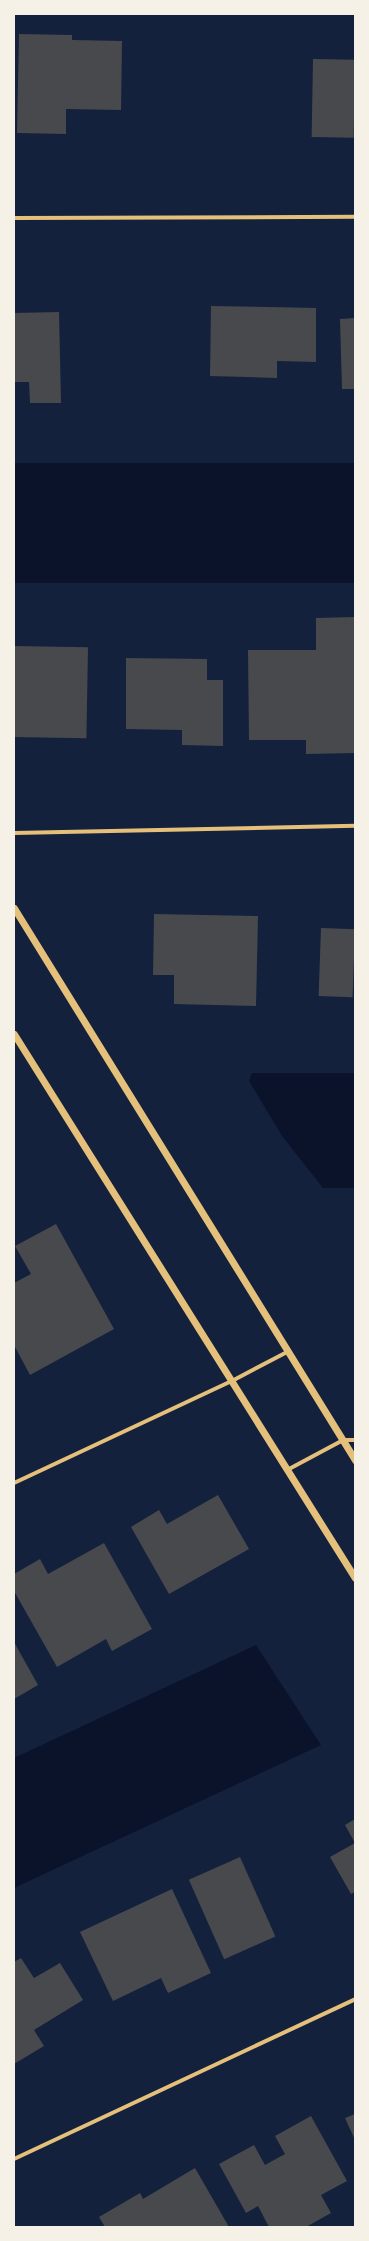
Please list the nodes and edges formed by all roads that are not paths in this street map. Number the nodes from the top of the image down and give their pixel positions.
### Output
1 (355, 217) edge
2 (14, 218) edge
3 (355, 826) edge
4 (14, 833) edge
5 (14, 908) edge
6 (14, 1034) edge
7 (288, 1352) junction
8 (230, 1382) junction
9 (343, 1440) junction
10 (355, 1440) edge
11 (355, 1460) edge
12 (289, 1469) junction
13 (14, 1483) edge
14 (355, 1578) edge
15 (355, 1999) edge
16 (14, 2159) edge

1 - 2 street
3 - 4 street
5 - 7 street
6 - 8 street
7 - 8 street
7 - 9 street
8 - 12 street
8 - 13 street
9 - 10 street
9 - 11 street
9 - 12 street
12 - 14 street
15 - 16 street

